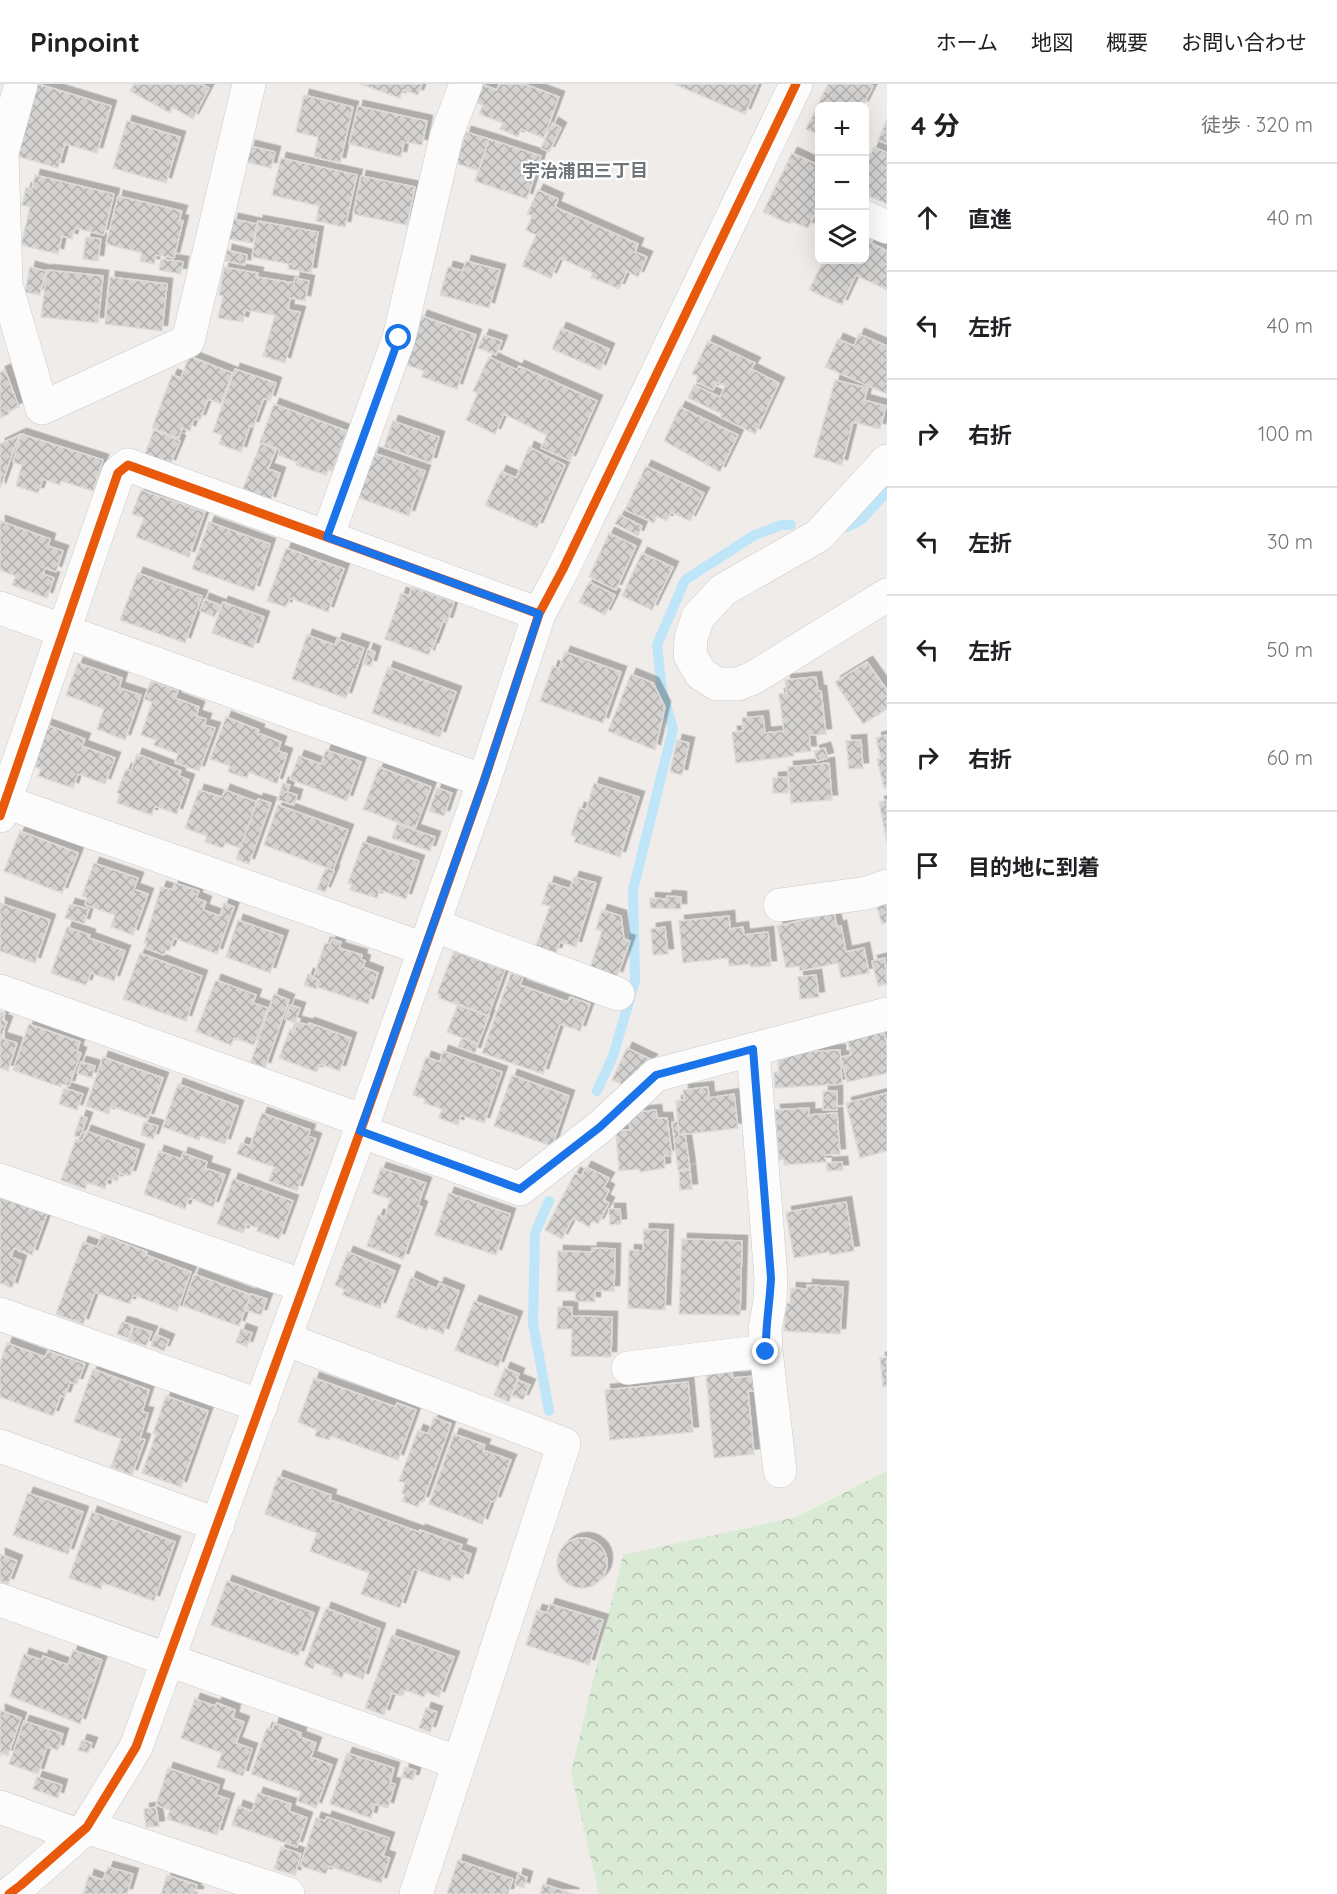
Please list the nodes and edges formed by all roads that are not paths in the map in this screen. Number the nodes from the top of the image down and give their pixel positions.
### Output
1 (21, 84) edge
2 (249, 84) edge
3 (466, 84) edge
4 (796, 84) edge
5 (869, 219) edge
6 (887, 227) edge
7 (887, 461) edge
8 (327, 537) junction
9 (887, 595) edge
10 (0, 608) edge
11 (539, 614) junction
12 (63, 630) junction
13 (484, 781) junction
14 (2, 806) edge
15 (887, 886) edge
16 (780, 905) dead end
17 (428, 937) junction
18 (0, 991) edge
19 (618, 994) dead end
20 (887, 1014) edge
21 (753, 1049) junction
22 (362, 1126) junction
23 (0, 1180) edge
24 (304, 1286) junction
25 (0, 1314) edge
26 (285, 1339) junction
27 (766, 1352) junction
28 (628, 1368) dead end
29 (261, 1406) junction
30 (0, 1446) edge
31 (780, 1471) dead end
32 (218, 1525) junction
33 (0, 1599) edge
34 (168, 1660) junction
35 (459, 1763) junction
36 (0, 1808) edge
37 (82, 1831) junction
38 (9, 1894) edge
39 (288, 1894) edge
40 (416, 1894) edge

1 - 2 street
3 - 8 street
4 - 11 street
5 - 6 street
7 - 9 street
8 - 11 street
8 - 12 street
10 - 12 street
11 - 13 street
12 - 13 street
12 - 14 street
13 - 17 street
14 - 17 street
15 - 16 street
17 - 19 street
17 - 22 street
18 - 22 street
20 - 21 street
21 - 22 street
21 - 27 street
22 - 24 street
23 - 24 street
24 - 26 street
25 - 29 street
26 - 29 street
26 - 35 street
27 - 28 street
27 - 31 street
29 - 32 street
30 - 32 street
32 - 34 street
33 - 34 street
34 - 35 street
34 - 37 street
35 - 40 street
36 - 37 street
37 - 38 street
37 - 39 street

